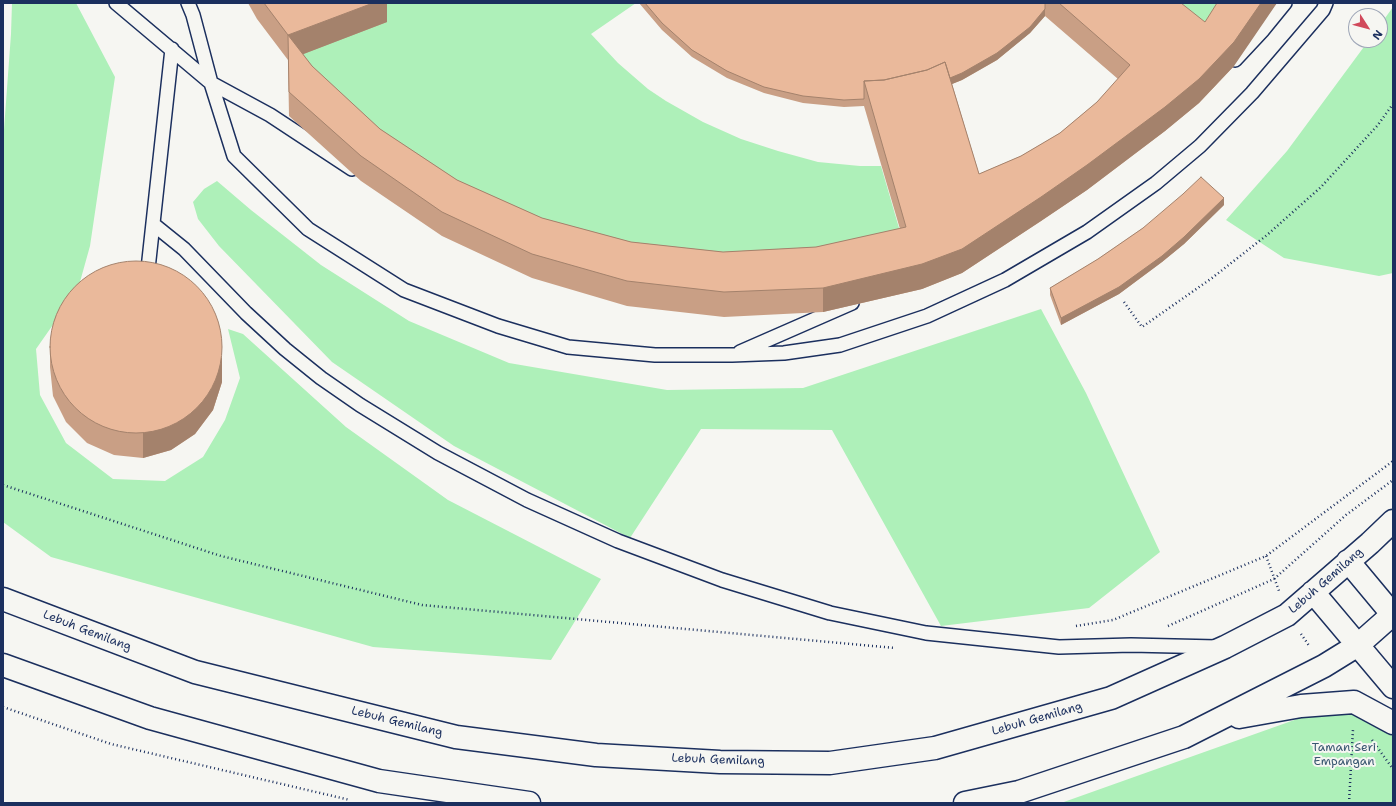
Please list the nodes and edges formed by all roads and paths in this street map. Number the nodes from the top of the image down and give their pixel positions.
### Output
1 (116, 3) edge
2 (188, 3) edge
3 (1285, 3) edge
4 (1326, 3) edge
5 (172, 49) junction
6 (1228, 67) edge
7 (211, 83) junction
8 (1393, 104) edge
9 (360, 174) edge
10 (152, 224) junction
11 (147, 278) edge
12 (864, 298) edge
13 (1124, 302) dead end
14 (732, 355) junction
15 (1393, 480) edge
16 (1393, 521) edge
17 (1348, 562) junction
18 (1313, 592) junction
19 (3, 599) edge
20 (1393, 614) edge
21 (1167, 626) dead end
22 (1358, 646) junction
23 (1224, 647) junction
24 (3, 665) edge
25 (1393, 687) edge
26 (1354, 702) junction
27 (3, 708) edge
28 (1214, 722) junction
29 (1393, 723) edge
30 (357, 801) dead end
31 (529, 803) edge
32 (965, 803) edge
33 (1349, 803) edge

1 - 5 lane
2 - 7 lane
3 - 6 lane
4 - 14 lane
5 - 7 lane
5 - 10 lane
7 - 9 lane
7 - 14 lane
8 - 13 path
10 - 11 lane
10 - 23 lane
12 - 14 lane
15 - 21 path
16 - 17 main road, Lebuh Gemilang
17 - 18 main road, Lebuh Gemilang
17 - 20 main road
18 - 22 main road
18 - 23 main road, Lebuh Gemilang
19 - 23 main road, Lebuh Gemilang
20 - 22 main road
22 - 25 main road
22 - 28 main road
24 - 31 main road
26 - 28 main road
26 - 29 main road
26 - 33 path
27 - 30 path
28 - 32 main road

